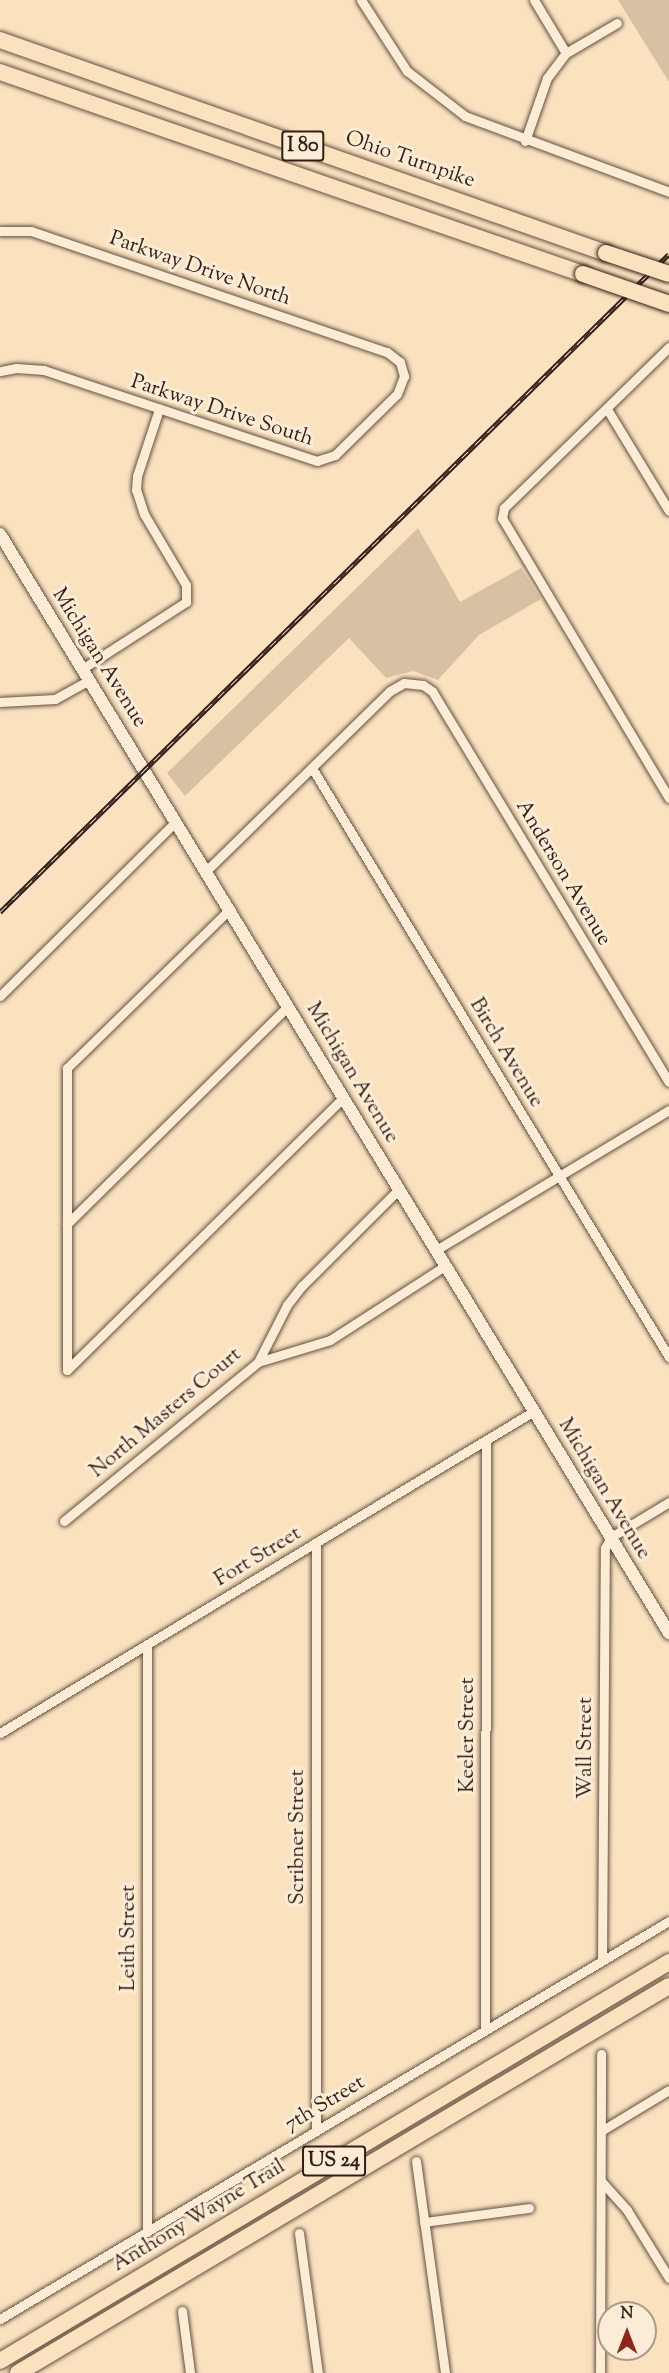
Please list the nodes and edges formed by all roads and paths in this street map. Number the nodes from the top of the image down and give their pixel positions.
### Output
1 (361, 0) edge
2 (534, 0) edge
3 (616, 23) dead end
4 (0, 40) edge
5 (566, 53) junction
6 (0, 72) edge
7 (525, 141) junction
8 (669, 192) edge
9 (0, 231) edge
10 (669, 274) edge
11 (669, 304) edge
12 (669, 348) edge
13 (387, 352) joint
14 (0, 371) edge
15 (159, 409) junction
16 (607, 409) junction
17 (669, 511) edge
18 (0, 534) edge
19 (82, 669) junction
20 (89, 680) junction
21 (0, 702) edge
22 (312, 768) junction
23 (669, 798) edge
24 (176, 821) junction
25 (206, 871) junction
26 (230, 909) junction
27 (0, 996) edge
28 (288, 1006) junction
29 (669, 1082) edge
30 (344, 1097) junction
31 (669, 1110) edge
32 (559, 1176) junction
33 (399, 1189) junction
34 (67, 1224) junction
35 (436, 1250) junction
36 (445, 1266) junction
37 (669, 1357) edge
38 (258, 1362) junction
39 (534, 1411) junction
40 (486, 1441) junction
41 (669, 1502) edge
42 (64, 1521) dead end
43 (610, 1538) junction
44 (316, 1543) junction
45 (669, 1634) edge
46 (147, 1644) junction
47 (0, 1733) edge
48 (669, 1921) edge
49 (602, 1960) junction
50 (669, 1962) edge
51 (669, 1986) edge
52 (485, 2030) junction
53 (601, 2054) dead end
54 (669, 2090) edge
55 (316, 2131) junction
56 (601, 2131) junction
57 (416, 2161) dead end
58 (601, 2181) junction
59 (529, 2208) dead end
60 (424, 2222) junction
61 (147, 2232) junction
62 (299, 2233) dead end
63 (669, 2278) edge
64 (182, 2311) dead end
65 (0, 2319) edge
66 (0, 2361) edge
67 (18, 2373) edge
68 (190, 2373) edge
69 (318, 2373) edge
70 (445, 2373) edge
71 (600, 2373) edge

1 - 7 street
2 - 5 street
3 - 5 street
4 - 10 highway, Ohio Turnpike / I 80, bridge
5 - 7 street
6 - 11 highway, I 80, bridge
7 - 8 street
9 - 13 street, Parkway Drive North
12 - 16 street
13 - 15 street, Parkway Drive South
14 - 15 street, Parkway Drive South
15 - 19 street
16 - 17 street
16 - 23 street
18 - 19 street, Michigan Avenue
19 - 20 street, Michigan Avenue
20 - 21 street
20 - 24 street, Michigan Avenue
22 - 25 street
22 - 29 street, Anderson Avenue
22 - 32 street, Birch Avenue
24 - 25 street, Michigan Avenue
24 - 27 street
25 - 26 street, Michigan Avenue
26 - 28 street, Michigan Avenue
26 - 34 street
28 - 30 street, Michigan Avenue
28 - 34 street
30 - 33 street, Michigan Avenue
30 - 34 street
31 - 32 street
32 - 35 street
32 - 37 street, Birch Avenue
33 - 35 street, Michigan Avenue
33 - 38 street, North Masters Court
35 - 36 street, Michigan Avenue
36 - 38 street
36 - 39 street, Michigan Avenue
38 - 42 street, North Masters Court
39 - 40 street, Fort Street
39 - 43 street, Michigan Avenue
40 - 44 street, Fort Street
40 - 52 street, Keeler Street
41 - 43 street
43 - 45 street, Michigan Avenue
43 - 49 street, Wall Street
44 - 46 street, Fort Street
44 - 55 street, Scribner Street
46 - 47 street, Fort Street
46 - 61 street, Leith Street
48 - 49 street, 7th Street
49 - 52 street, 7th Street
50 - 66 highway, Anthony Wayne Trail / US 24
51 - 67 highway, Anthony Wayne Trail / US 24
52 - 55 street, 7th Street
53 - 56 street
54 - 56 street
55 - 61 street, 7th Street
56 - 58 street
57 - 60 street
58 - 63 street
58 - 71 street
59 - 60 street
60 - 70 street
61 - 65 street, 7th Street
62 - 69 street
64 - 68 street

